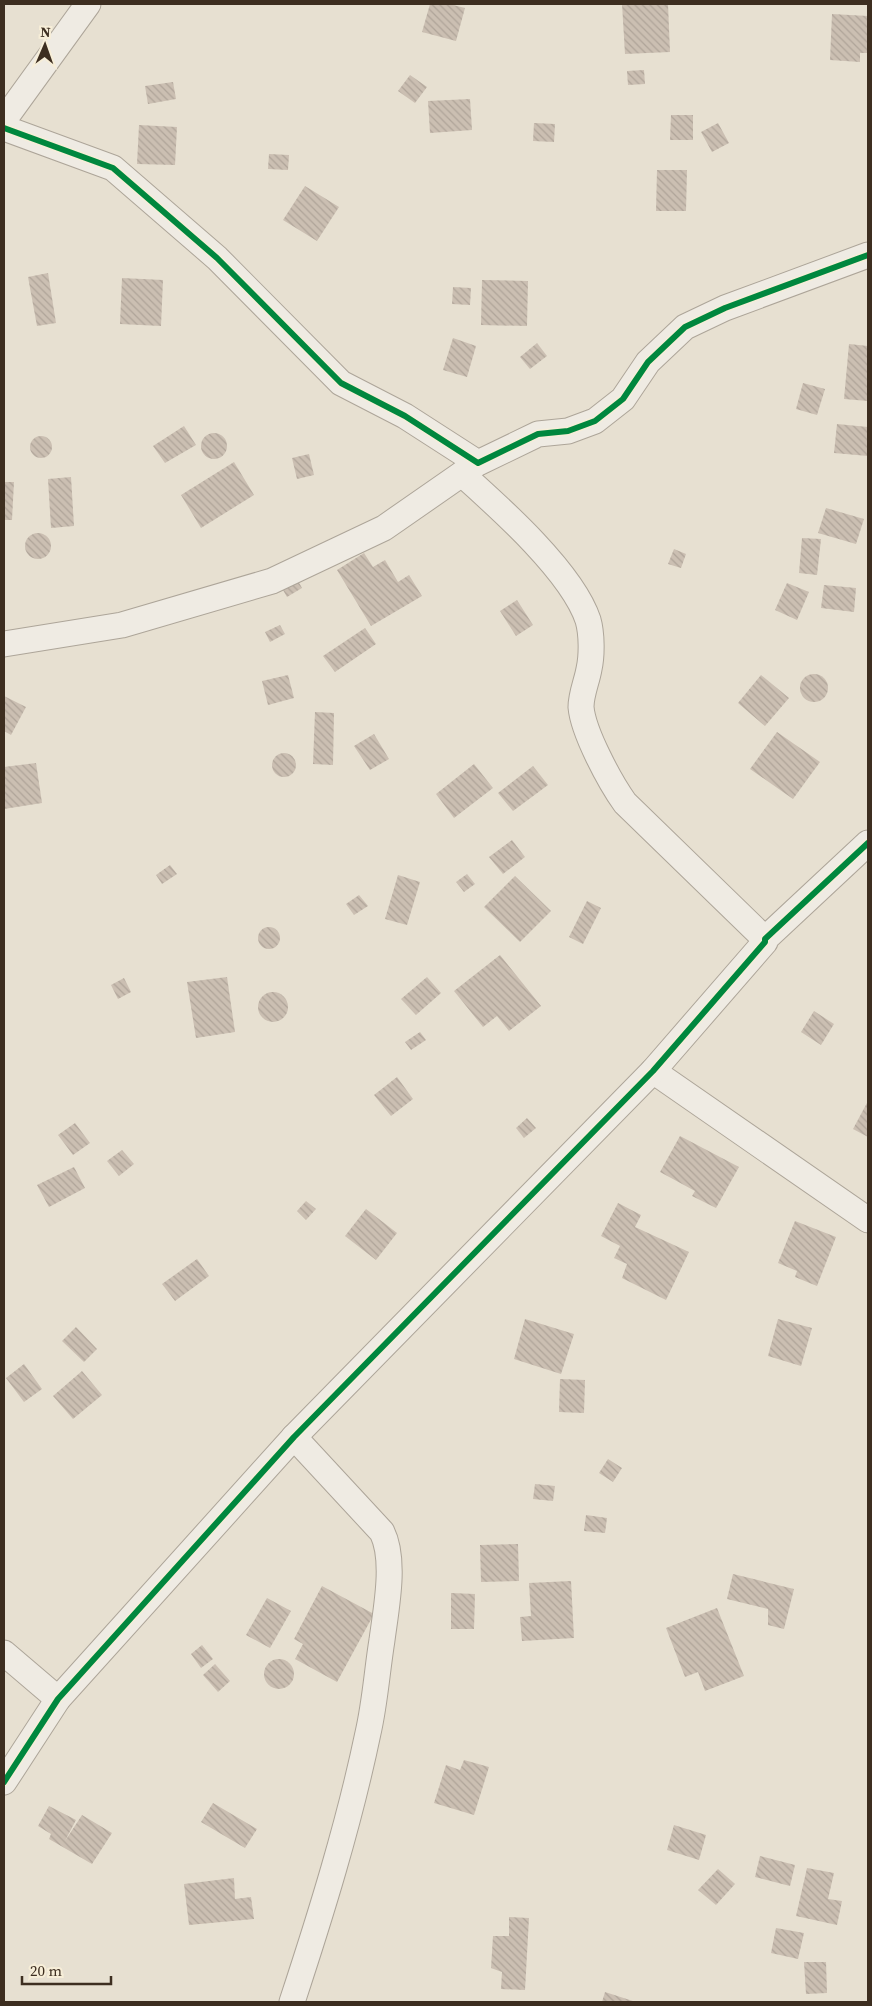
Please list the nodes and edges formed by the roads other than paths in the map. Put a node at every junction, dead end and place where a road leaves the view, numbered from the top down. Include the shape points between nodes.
1 (88, 4) edge
2 (4, 120) edge
3 (4, 128) edge
4 (868, 256) edge
5 (470, 468) junction
6 (4, 644) edge
7 (868, 843) edge
8 (765, 939) junction
9 (653, 1071) junction
10 (868, 1220) edge
11 (294, 1437) junction
12 (4, 1653) edge
13 (58, 1699) junction
14 (4, 1782) edge
15 (292, 2002) edge

1 - 2 street
3 - 5 street via 113,168 217,258 340,383 405,416
4 - 5 street via 725,308 686,327 648,362 623,399 595,421 568,431 538,434
5 - 6 street via 384,528 272,581 122,625
5 - 8 street via 579,600 588,622 590,643 590,668 581,706 584,722 616,790 625,803
7 - 8 street
8 - 9 street
9 - 10 street
9 - 11 street
11 - 13 street
11 - 15 street via 382,1532 388,1544 389,1557 385,1616 369,1732 322,1911
12 - 13 street
13 - 14 street

